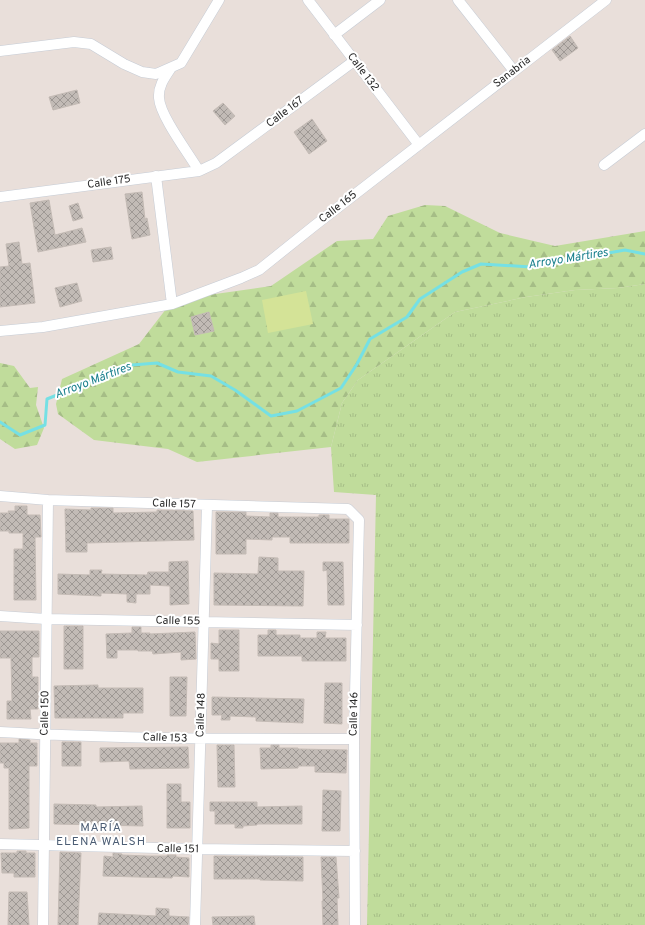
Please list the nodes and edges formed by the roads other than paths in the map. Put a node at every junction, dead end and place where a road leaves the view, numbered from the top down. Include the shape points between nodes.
1 (219, 0) edge
2 (308, 0) edge
3 (380, 0) edge
4 (458, 0) edge
5 (606, 0) edge
6 (334, 35) junction
7 (0, 51) edge
8 (354, 61) junction
9 (171, 68) junction
10 (514, 71) junction
11 (645, 134) edge
12 (419, 145) junction
13 (216, 163) joint
14 (604, 165) dead end
15 (199, 171) junction
16 (156, 176) junction
17 (0, 197) edge
18 (172, 304) junction
19 (0, 331) edge
20 (0, 496) edge
21 (48, 500) junction
22 (207, 506) junction
23 (348, 509) joint
24 (0, 616) edge
25 (46, 619) junction
26 (204, 621) junction
27 (357, 625) junction
28 (0, 732) edge
29 (45, 734) junction
30 (200, 739) junction
31 (354, 739) junction
32 (0, 844) edge
33 (44, 846) junction
34 (197, 849) junction
35 (355, 851) junction
36 (43, 925) edge
37 (194, 925) edge
38 (355, 925) edge

1 - 9 street via 181,63
2 - 6 street, Calle 132
3 - 6 street
4 - 10 street
5 - 10 street, Sanabria
6 - 8 street, Calle 132
7 - 9 street via 74,42 91,44 142,72 156,74
8 - 12 street, Calle 132
8 - 13 street, Calle 167
9 - 15 street via 161,84 159,98 163,114
10 - 12 street, Sanabria
11 - 14 street
12 - 18 street, Calle 165 via 259,270
13 - 15 street, Calle 175
15 - 16 street, Calle 175
16 - 17 street, Calle 175
16 - 18 street
18 - 19 street, Calle 165 via 43,327
20 - 21 street, Calle 157
21 - 22 street, Calle 157
21 - 25 street, Calle 150
22 - 23 street, Calle 157
22 - 26 street, Calle 148
23 - 27 street, Calle 146 via 359,520
24 - 25 street, Calle 155
25 - 26 street, Calle 155
25 - 29 street, Calle 150
26 - 27 street, Calle 155
26 - 30 street, Calle 148
27 - 31 street, Calle 146
28 - 29 street, Calle 153
29 - 30 street, Calle 153
29 - 33 street, Calle 150
30 - 31 street, Calle 153
30 - 34 street, Calle 148
31 - 35 street, Calle 146
32 - 33 street, Calle 151
33 - 34 street, Calle 151
33 - 36 street, Calle 150
34 - 35 street, Calle 151
34 - 37 street, Calle 148
35 - 38 street, Calle 146

